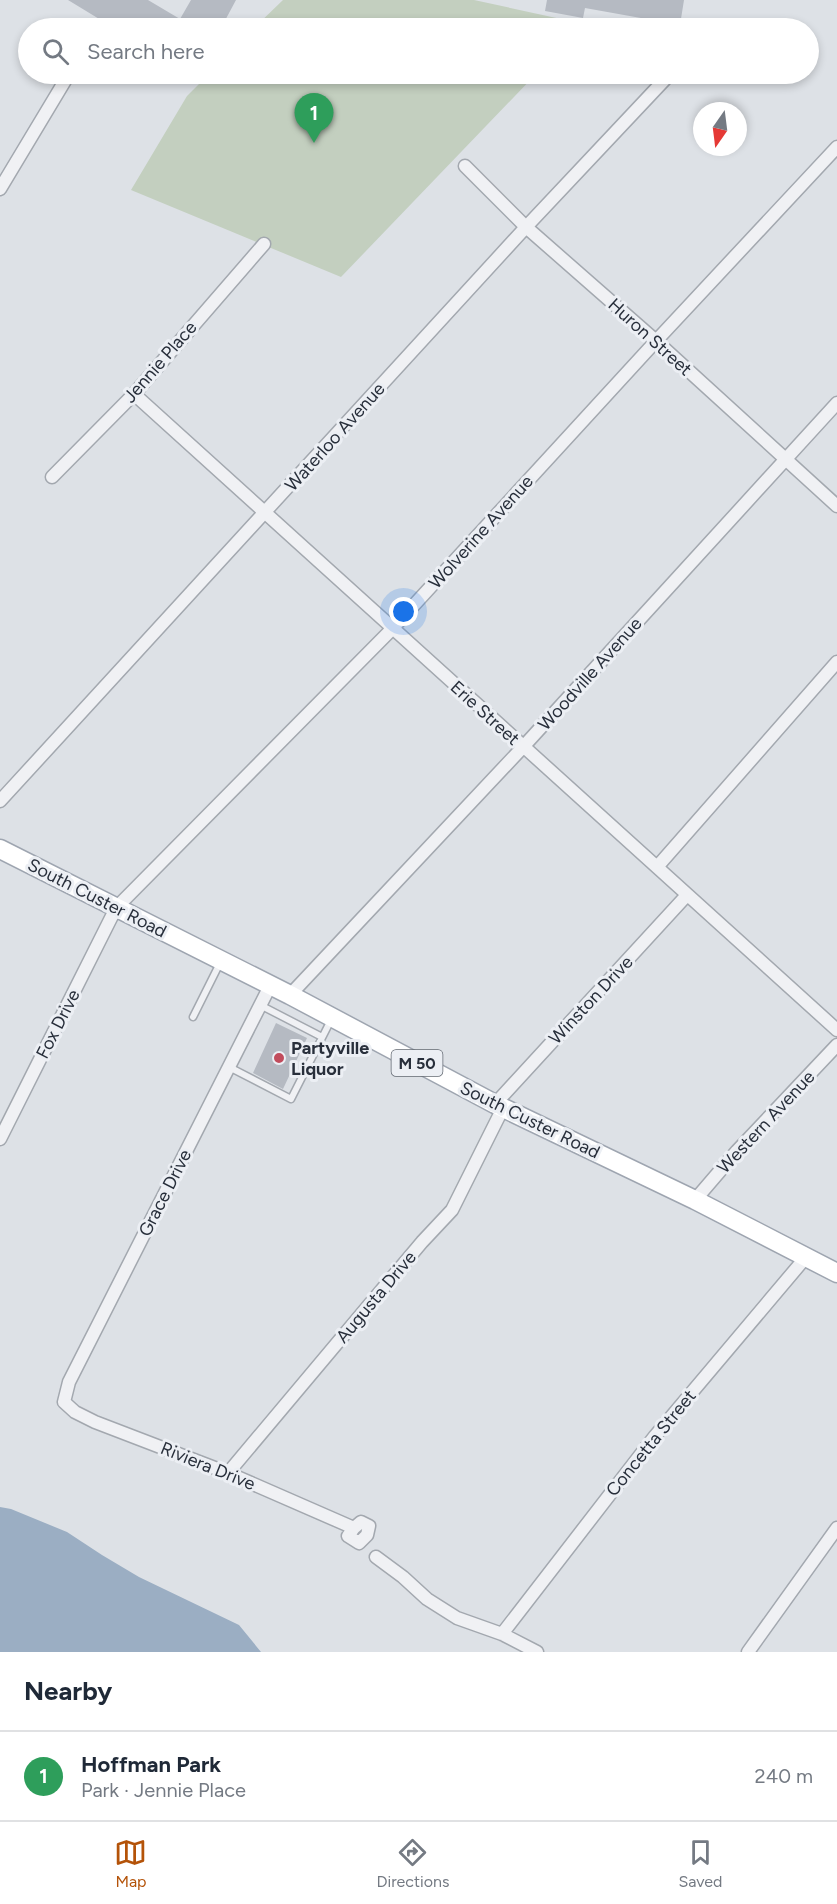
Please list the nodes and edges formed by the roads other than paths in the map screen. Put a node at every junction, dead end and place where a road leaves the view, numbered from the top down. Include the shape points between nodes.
1 (63, 84) edge
2 (661, 84) edge
3 (837, 147) edge
4 (465, 166) dead end
5 (0, 189) edge
6 (526, 227) junction
7 (264, 244) dead end
8 (656, 341) junction
9 (134, 394) junction
10 (837, 403) edge
11 (785, 461) junction
12 (52, 477) dead end
13 (837, 506) edge
14 (266, 512) junction
15 (392, 629) junction
16 (837, 662) edge
17 (523, 747) junction
18 (0, 801) edge
19 (0, 849) edge
20 (657, 867) junction
21 (687, 895) junction
22 (116, 908) junction
23 (221, 961) junction
24 (270, 986) junction
25 (290, 995) junction
26 (260, 1005) junction
27 (193, 1017) dead end
28 (332, 1018) junction
29 (837, 1030) edge
30 (322, 1037) junction
31 (837, 1045) edge
32 (229, 1067) junction
33 (499, 1106) junction
34 (0, 1139) edge
35 (695, 1200) junction
36 (807, 1257) junction
37 (837, 1273) edge
38 (64, 1402) joint
39 (228, 1473) junction
40 (354, 1528) dead end
41 (837, 1528) edge
42 (376, 1557) dead end
43 (502, 1634) junction
44 (537, 1652) edge
45 (748, 1652) edge

1 - 5 street
2 - 6 street, Waterloo Avenue
3 - 8 street, Wolverine Avenue
4 - 6 street, Huron Street
6 - 8 street, Huron Street
6 - 14 street, Waterloo Avenue
7 - 9 street, Jennie Place
8 - 11 street, Huron Street
8 - 15 street, Wolverine Avenue
9 - 12 street, Jennie Place
9 - 14 street, Erie Street
10 - 11 street, Woodville Avenue
11 - 13 street, Huron Street
11 - 17 street, Woodville Avenue
14 - 15 street, Erie Street
14 - 18 street, Waterloo Avenue
15 - 17 street, Erie Street
15 - 22 street, Wolverine Avenue
16 - 20 street
17 - 20 street, Erie Street
17 - 25 street, Woodville Avenue
19 - 22 main road, South Custer Road / M 50
20 - 21 street, Erie Street
21 - 29 street, Erie Street
21 - 33 street, Winston Drive
22 - 23 main road, South Custer Road / M 50
22 - 34 street, Fox Drive
23 - 24 main road, South Custer Road / M 50
23 - 27 lane
24 - 25 main road, South Custer Road / M 50
24 - 26 street, Grace Drive
25 - 28 main road, South Custer Road / M 50
26 - 30 lane
26 - 32 street, Grace Drive
28 - 30 lane
28 - 33 main road, South Custer Road / M 50
30 - 32 lane via 291,1099
31 - 35 street, Western Avenue
32 - 38 street, Grace Drive via 69,1382
33 - 35 main road, South Custer Road / M 50
33 - 39 street, Augusta Drive via 452,1210
35 - 36 main road, South Custer Road / M 50
36 - 37 main road, South Custer Road / M 50
36 - 43 street, Concetta Street via 655,1436
38 - 39 street, Riviera Drive via 95,1422
39 - 40 street, Riviera Drive
41 - 45 street
42 - 43 street via 457,1618
43 - 44 street

